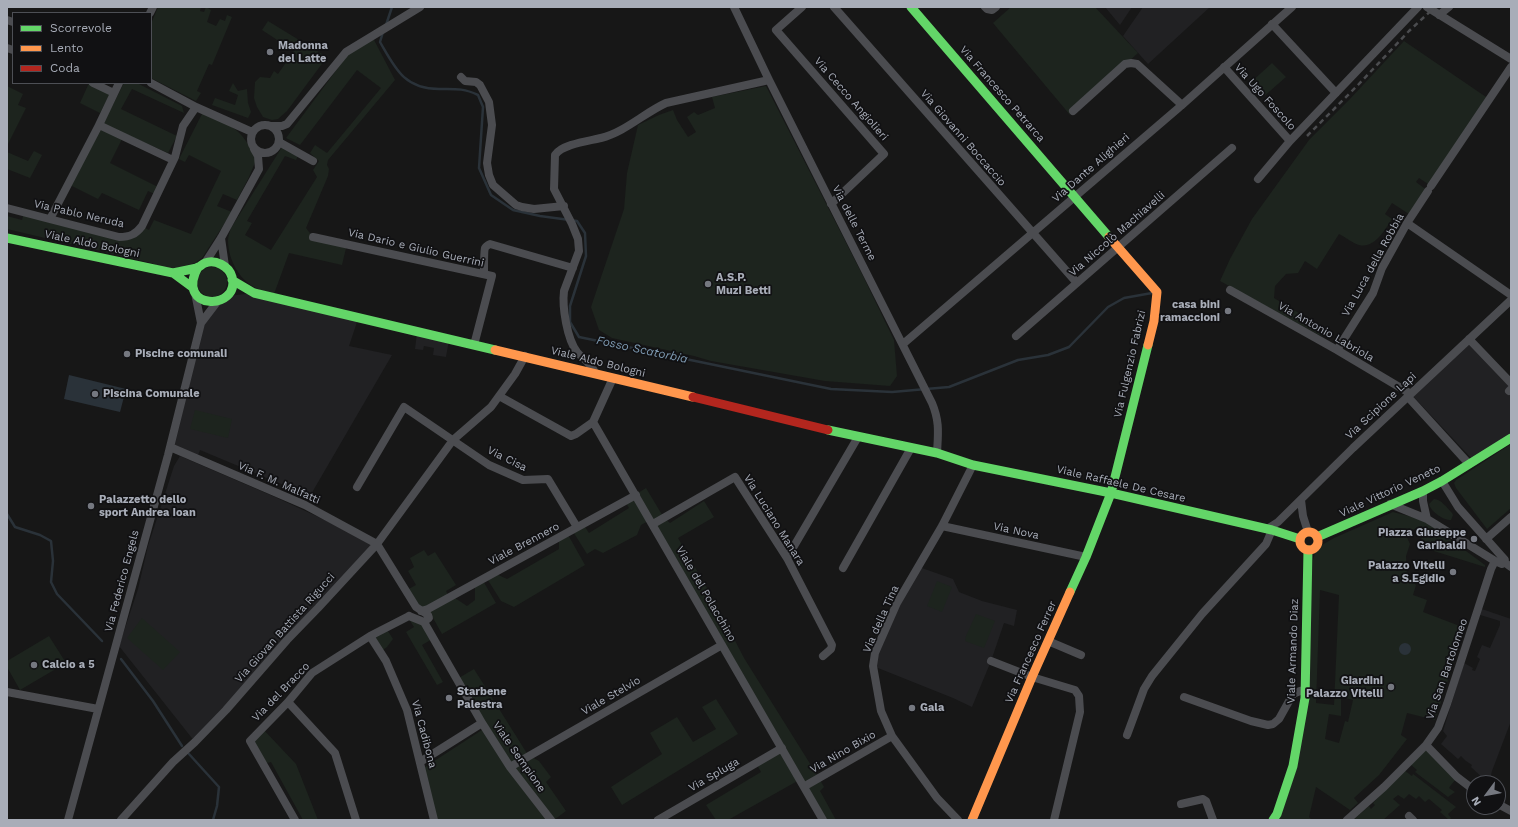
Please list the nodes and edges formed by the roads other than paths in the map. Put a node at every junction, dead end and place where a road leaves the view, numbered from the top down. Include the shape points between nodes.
1 (420, 7) edge
2 (734, 7) edge
3 (802, 7) edge
4 (834, 7) edge
5 (911, 7) edge
6 (985, 7) edge
7 (996, 7) edge
8 (1292, 7) edge
9 (1418, 7) edge
10 (1427, 7) edge
11 (1449, 7) edge
12 (1439, 15) junction
13 (1272, 24) junction
14 (1511, 59) edge
15 (1224, 67) junction
16 (1511, 67) edge
17 (461, 77) dead end
18 (769, 80) junction
19 (95, 84) edge
20 (118, 84) edge
21 (152, 84) edge
22 (114, 93) junction
23 (1336, 93) junction
24 (1182, 105) junction
25 (196, 107) junction
26 (1073, 111) dead end
27 (99, 124) junction
28 (287, 124) junction
29 (271, 126) junction
30 (252, 132) junction
31 (279, 140) junction
32 (1290, 141) junction
33 (1232, 148) dead end
34 (254, 149) junction
35 (268, 153) junction
36 (173, 160) junction
37 (313, 161) dead end
38 (260, 169) junction
39 (1258, 179) dead end
40 (1074, 197) junction
41 (831, 204) junction
42 (7, 208) edge
43 (566, 210) junction
44 (50, 219) junction
45 (1407, 223) junction
46 (1032, 232) junction
47 (313, 236) dead end
48 (7, 238) edge
49 (221, 238) junction
50 (1118, 247) junction
51 (202, 265) junction
52 (225, 266) junction
53 (573, 268) junction
54 (173, 273) junction
55 (484, 274) junction
56 (232, 280) junction
57 (1077, 283) junction
58 (194, 290) junction
59 (1230, 290) dead end
60 (254, 292) junction
61 (1511, 295) edge
62 (228, 296) junction
63 (1511, 300) edge
64 (217, 302) junction
65 (201, 323) junction
66 (1016, 336) dead end
67 (1469, 340) junction
68 (903, 344) junction
69 (474, 345) junction
70 (1337, 350) junction
71 (525, 356) junction
72 (595, 373) junction
73 (613, 378) junction
74 (1510, 388) edge
75 (1409, 395) junction
76 (499, 396) junction
77 (593, 422) junction
78 (858, 437) junction
79 (1511, 438) edge
80 (453, 440) junction
81 (170, 447) junction
82 (911, 448) junction
83 (937, 453) junction
84 (1469, 464) junction
85 (973, 465) junction
86 (1442, 481) junction
87 (357, 487) dead end
88 (1423, 491) junction
89 (1111, 493) junction
90 (636, 495) junction
91 (1301, 500) junction
92 (1390, 504) junction
93 (1511, 517) edge
94 (1427, 519) junction
95 (653, 524) junction
96 (942, 526) junction
97 (577, 527) junction
98 (1270, 530) junction
99 (1308, 532) junction
100 (1317, 537) junction
101 (1300, 539) junction
102 (1486, 539) junction
103 (377, 544) junction
104 (1308, 550) junction
105 (1086, 557) junction
106 (787, 558) junction
107 (1495, 561) junction
108 (1509, 566) edge
109 (843, 568) dead end
110 (418, 609) junction
111 (409, 616) junction
112 (424, 622) junction
113 (370, 636) junction
114 (1048, 641) junction
115 (722, 645) junction
116 (1081, 655) dead end
117 (823, 656) dead end
118 (991, 661) dead end
119 (1032, 677) junction
120 (1305, 690) junction
121 (7, 692) edge
122 (1184, 696) dead end
123 (288, 702) junction
124 (1287, 704) junction
125 (1304, 705) junction
126 (98, 709) junction
127 (482, 723) junction
128 (1127, 735) dead end
129 (892, 736) junction
130 (1426, 745) junction
131 (782, 748) junction
132 (420, 762) junction
133 (510, 767) junction
134 (1466, 784) edge
135 (805, 786) junction
136 (1181, 804) dead end
137 (68, 820) edge
138 (121, 820) edge
139 (295, 820) edge
140 (356, 820) edge
141 (434, 820) edge
142 (551, 820) edge
143 (658, 820) edge
144 (823, 820) edge
145 (958, 820) edge
146 (972, 820) edge
147 (1054, 820) edge
148 (1213, 820) edge
149 (1273, 820) edge
150 (1347, 820) edge

1 - 28 street via 346,52
2 - 18 street, Via delle Terme
3 - 41 street, Via Cecco Angiolieri via 776,30 884,154
4 - 46 street, Via Giovanni Boccaccio
5 - 40 main road, Via Francesco Petrarca
6 - 7 street via 992,10
8 - 13 street, Via Dante Alighieri
9 - 23 street, Via Ugo Foscolo
10 - 12 street
11 - 12 street
12 - 14 street
13 - 15 street, Via Dante Alighieri
13 - 23 street
15 - 24 street, Via Dante Alighieri
15 - 32 street, Via Ugo Foscolo
16 - 45 street, Via Luca della Robbia
17 - 43 street via 465,81 480,85 489,102 492,125 487,162 493,185 516,205 534,209
18 - 41 street, Via delle Terme
18 - 43 street via 666,103 620,130 561,149 555,155 553,184
19 - 22 street
20 - 22 street
21 - 25 street
22 - 27 street
23 - 32 street, Via Ugo Foscolo
24 - 26 street via 1137,64 1131,63 1125,64
24 - 40 street, Via Dante Alighieri
25 - 30 street
25 - 36 street via 183,126
27 - 36 street
27 - 44 street
28 - 29 street
28 - 31 street
29 - 30 street via 261,125
29 - 31 street via 277,131
30 - 34 street via 250,141
31 - 35 street via 275,149
31 - 37 street
32 - 39 street, Via Ugo Foscolo
33 - 50 street, Via Niccolò Machiavelli
34 - 35 street
34 - 38 street
35 - 38 street via 262,159
36 - 44 street, Via Pablo Neruda via 142,226 131,236 120,237
38 - 49 street
40 - 46 street, Via Dante Alighieri
40 - 50 main road, Via Fulgenzio Fabrizi
41 - 68 street, Via delle Terme
42 - 44 street, Via Pablo Neruda
43 - 53 street via 578,239 579,251
45 - 61 street
45 - 70 street, Via Luca della Robbia via 1382,268 1372,293
46 - 57 street, Via Giovanni Boccaccio
46 - 68 street, Via Dante Alighieri
47 - 55 street, Via Dario e Giulio Guerrini
48 - 54 main road, Viale Aldo Bologni
49 - 51 street
49 - 52 street
50 - 57 street, Via Niccolò Machiavelli
50 - 89 main road, Via Fulgenzio Fabrizi via 1157,292 1154,320
51 - 52 main road via 215,262
51 - 54 main road, Viale Aldo Bologni
51 - 58 main road via 193,276
52 - 56 main road
53 - 55 street via 490,244 484,251
53 - 72 street via 564,291 564,311 576,351 592,366
54 - 58 main road, Viale Aldo Bologni
55 - 69 street, Via Dario e Giulio Guerrini via 492,276
56 - 60 main road, Viale Aldo Bologni
56 - 62 main road
57 - 66 street, Via Niccolò Machiavelli
58 - 64 main road via 205,301
58 - 65 street, Via Federico Engels
59 - 70 street, Via Antonio Labriola
60 - 62 main road, Viale Aldo Bologni
60 - 69 main road, Viale Aldo Bologni
62 - 64 main road
63 - 67 street, Via Scipione Lapi
64 - 65 street, Via Federico Engels
65 - 81 street, Via Federico Engels
67 - 74 street
67 - 75 street, Via Scipione Lapi
68 - 83 street, Via delle Terme via 937,415
69 - 71 main road, Viale Aldo Bologni
70 - 75 street, Via Antonio Labriola
71 - 72 main road, Viale Aldo Bologni
71 - 76 street, Via Giovan Battista Rigucci
72 - 73 main road, Viale Aldo Bologni
73 - 77 street
73 - 78 main road, Viale Aldo Bologni
75 - 84 street, Via Antonio Labriola
75 - 91 street, Via Scipione Lapi
76 - 77 street via 571,436
76 - 80 street, Via Giovan Battista Rigucci
77 - 90 street, Viale del Polacchino
78 - 82 main road, Viale Aldo Bologni
78 - 106 street
79 - 84 main road, Viale Vittorio Veneto
80 - 87 street via 404,407
80 - 97 street, Via Cisa via 490,465 523,480 548,479
80 - 103 street, Via Giovan Battista Rigucci
81 - 103 street, Via F. M. Malfatti via 305,505
81 - 126 street, Via Federico Engels
82 - 83 main road, Viale Aldo Bologni
82 - 109 street
83 - 85 main road, Viale Raffaele De Cesare
84 - 86 main road, Viale Vittorio Veneto
85 - 89 main road, Viale Raffaele De Cesare
85 - 96 street, Via della Tina
86 - 88 main road, Viale Vittorio Veneto
86 - 102 street via 1458,508
88 - 92 main road, Viale Vittorio Veneto
88 - 94 street
89 - 98 main road, Viale Raffaele De Cesare
89 - 105 main road, Via Francesco Ferrer
90 - 95 street, Viale del Polacchino
90 - 97 street, Viale Brennero
91 - 98 street, Via Scipione Lapi
91 - 99 street
92 - 94 street
92 - 100 main road, Viale Vittorio Veneto
93 - 102 street
94 - 107 street
95 - 106 street, Via Luciano Manara via 735,477
95 - 115 street, Viale del Polacchino
96 - 105 street, Via Nova
96 - 129 street, Via della Tina via 897,603 875,653 873,666 881,711
97 - 110 street, Viale Brennero via 428,609
98 - 101 main road, Viale Raffaele De Cesare
98 - 128 street via 1266,544 1202,614 1152,676 1142,694
99 - 100 main road
99 - 101 main road
100 - 104 main road via 1316,546
101 - 104 main road via 1300,544
102 - 108 street
103 - 110 street
103 - 138 street, Via Giovan Battista Rigucci via 226,710 173,762
104 - 120 main road, Viale Armando Diaz
105 - 114 main road, Via Francesco Ferrer
106 - 117 street, Via Luciano Manara via 832,645
107 - 108 street
107 - 130 street, Via San Bartolomeo via 1441,722
110 - 111 street via 411,609
110 - 112 street, Viale Sempione via 427,613 429,617
111 - 112 street
111 - 113 street, Via del Bracco
112 - 127 street, Viale Sempione
113 - 123 street, Via del Bracco via 312,673
113 - 132 street, Via Cadibona via 386,660 403,697
114 - 116 street
114 - 119 main road, Via Francesco Ferrer
115 - 131 street, Viale del Polacchino
115 - 133 street, Viale Stelvio
118 - 119 street
119 - 146 main road, Via Francesco Ferrer
119 - 147 street via 1075,690 1079,696 1080,712
120 - 124 street via 1293,694
120 - 125 main road, Viale Armando Diaz
121 - 126 street
122 - 124 street via 1268,725 1277,722
123 - 139 street, Via del Bracco via 250,741
123 - 140 street via 335,753
124 - 125 street
125 - 149 main road, Viale Armando Diaz via 1293,766
126 - 137 street, Via Federico Engels
127 - 132 street
127 - 133 street, Viale Sempione
129 - 135 street, Via Nino Bixio
129 - 145 street, Via della Tina via 937,798
130 - 134 street
130 - 150 street, Via San Bartolomeo
131 - 135 street, Viale del Polacchino
131 - 143 street, Via Spluga
132 - 141 street, Via Cadibona
133 - 142 street, Viale Sempione
135 - 144 street, Viale del Polacchino
136 - 148 street via 1203,799

